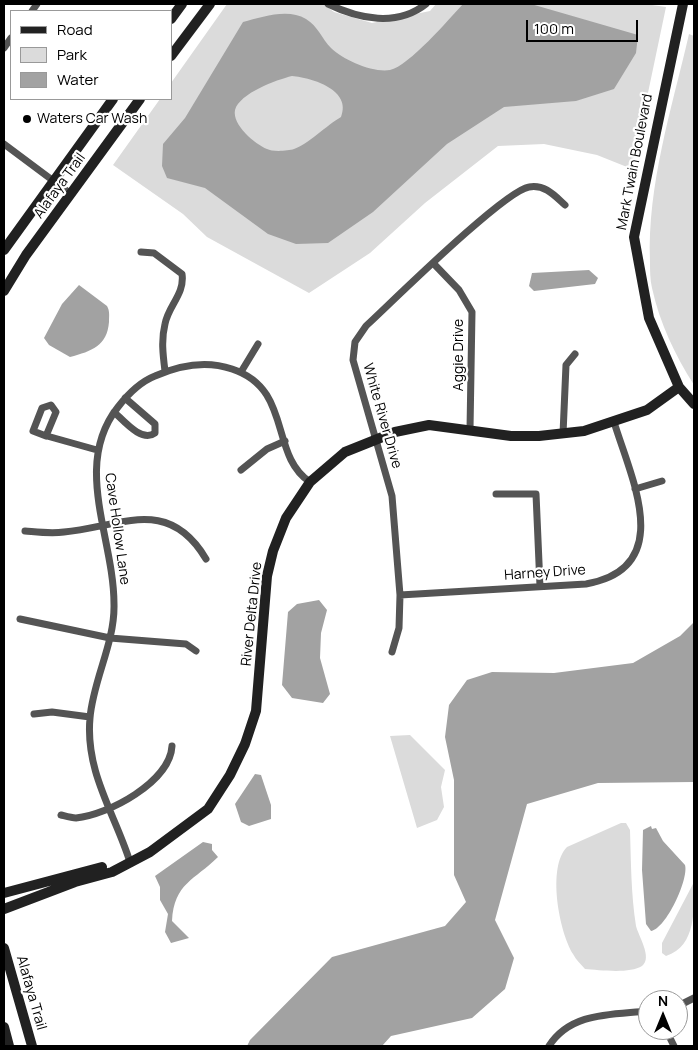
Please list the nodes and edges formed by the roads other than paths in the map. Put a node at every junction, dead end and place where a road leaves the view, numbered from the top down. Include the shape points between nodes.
1 (182, 4) edge
2 (210, 4) edge
3 (328, 4) edge
4 (426, 4) edge
5 (683, 4) edge
6 (172, 18) edge
7 (172, 55) edge
8 (112, 100) edge
9 (139, 100) edge
10 (4, 144) edge
11 (53, 180) junction
12 (70, 194) junction
13 (565, 205) dead end
14 (4, 250) edge
15 (141, 252) dead end
16 (434, 264) junction
17 (4, 291) edge
18 (258, 344) dead end
19 (576, 354) dead end
20 (165, 371) junction
21 (241, 372) junction
22 (679, 386) junction
23 (125, 398) junction
24 (694, 404) edge
25 (114, 412) junction
26 (614, 422) junction
27 (470, 429) junction
28 (563, 434) junction
29 (46, 436) junction
30 (375, 439) junction
31 (285, 441) junction
32 (97, 450) junction
33 (241, 470) dead end
34 (662, 481) dead end
35 (310, 482) junction
36 (635, 489) junction
37 (496, 494) dead end
38 (104, 525) junction
39 (25, 531) dead end
40 (206, 559) dead end
41 (540, 586) junction
42 (400, 595) junction
43 (20, 619) dead end
44 (110, 638) junction
45 (196, 651) dead end
46 (392, 652) dead end
47 (34, 714) dead end
48 (90, 717) junction
49 (172, 746) dead end
50 (107, 810) junction
51 (61, 815) dead end
52 (130, 862) junction
53 (4, 893) edge
54 (4, 909) edge
55 (4, 948) edge
56 (638, 1012) edge
57 (4, 1027) edge
58 (9, 1046) edge
59 (32, 1046) edge
60 (548, 1046) edge

1 - 6 street
2 - 7 street
3 - 4 street via 370,19 396,17
5 - 22 street, Mark Twain Boulevard via 634,237 649,318
8 - 11 street, Alafaya Trail
9 - 12 street, Alafaya Trail
10 - 11 street
11 - 12 street
11 - 14 street, Alafaya Trail
12 - 17 street, Alafaya Trail
13 - 16 street, White River Drive via 548,189 531,186 519,190
15 - 20 street via 154,253 182,274 184,284 165,323 162,345
16 - 27 street, Aggie Drive via 459,290 472,312
16 - 30 street, White River Drive via 366,326 355,342 353,360
18 - 21 street
19 - 28 street via 566,365
20 - 21 street, Cave Hollow Lane via 206,364
20 - 23 street, Cave Hollow Lane
21 - 31 street, Cave Hollow Lane via 268,398 279,418
22 - 24 street, Mark Twain Boulevard
22 - 26 street, River Delta Drive via 646,410
23 - 25 street, Cave Hollow Lane
23 - 25 street via 155,424 155,433 142,436
25 - 32 street, Cave Hollow Lane
26 - 28 street, River Delta Drive
26 - 36 street, Harney Drive
27 - 28 street, River Delta Drive via 511,436
27 - 30 street, River Delta Drive via 429,426
29 - 29 street via 33,431 42,408 51,405 56,412
29 - 32 street
30 - 35 street, River Delta Drive via 345,452
30 - 42 street, White River Drive via 392,496
31 - 33 street via 267,449
31 - 35 street, Cave Hollow Lane via 291,461
32 - 38 street, Cave Hollow Lane via 95,476
34 - 36 street
35 - 52 street, River Delta Drive via 286,518 273,551 256,711 234,767 208,809 170,839
36 - 41 street, Harney Drive via 642,530 629,562 597,582
37 - 41 street via 536,494
38 - 39 street via 63,533
38 - 40 street via 135,518 153,519 174,526 198,546
38 - 44 street, Cave Hollow Lane via 115,606
41 - 42 street, Harney Drive
42 - 46 street, White River Drive via 399,628
43 - 44 street
44 - 45 street via 186,644
44 - 48 street, Cave Hollow Lane
47 - 48 street via 52,712
48 - 50 street, Cave Hollow Lane via 93,766
49 - 50 street via 169,760 154,779 139,793
50 - 51 street via 75,818
50 - 52 street, Cave Hollow Lane
52 - 53 street, River Delta Drive
52 - 54 street, River Delta Drive via 112,872
55 - 59 street, Alafaya Trail
56 - 60 street via 583,1019 562,1030
57 - 58 street

